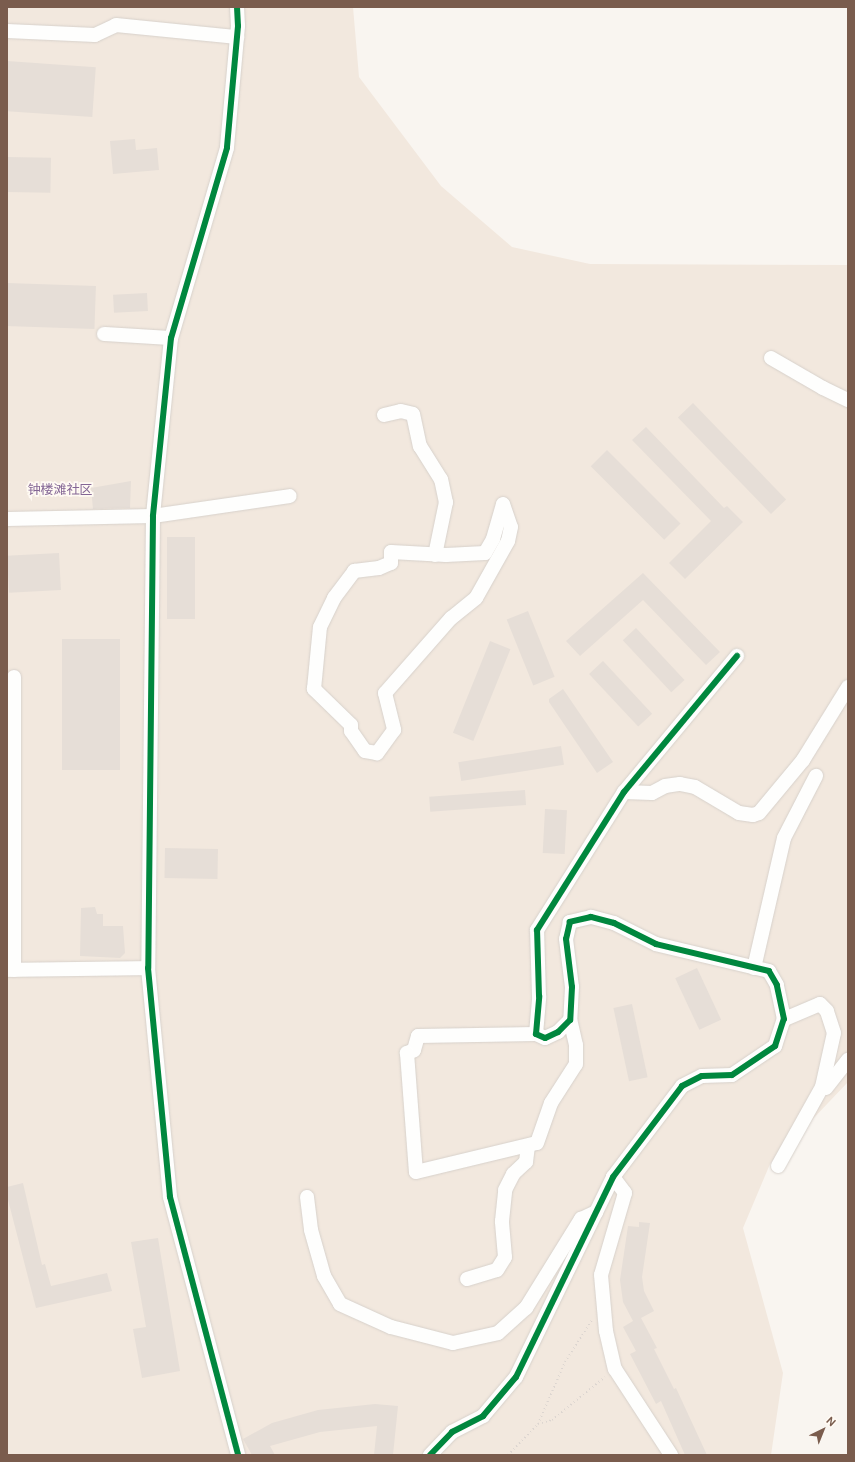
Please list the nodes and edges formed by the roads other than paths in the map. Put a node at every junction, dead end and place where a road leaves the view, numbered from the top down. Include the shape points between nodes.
1 (237, 7) edge
2 (7, 31) edge
3 (237, 37) junction
4 (104, 334) dead end
5 (171, 338) junction
6 (770, 358) dead end
7 (848, 400) edge
8 (384, 415) dead end
9 (290, 496) dead end
10 (153, 516) junction
11 (7, 519) edge
12 (435, 555) junction
13 (737, 656) dead end
14 (14, 677) dead end
15 (848, 687) edge
16 (816, 776) dead end
17 (624, 792) junction
18 (148, 968) junction
19 (754, 968) junction
20 (11, 970) edge
21 (784, 1019) junction
22 (570, 1020) junction
23 (536, 1034) junction
24 (848, 1060) edge
25 (811, 1108) junction
26 (528, 1146) junction
27 (778, 1166) dead end
28 (613, 1177) junction
29 (307, 1197) dead end
30 (596, 1212) junction
31 (467, 1279) dead end
32 (238, 1455) edge
33 (430, 1455) edge
34 (671, 1455) edge

1 - 3 street
2 - 3 street via 95,35 116,25
3 - 5 street via 227,148
4 - 5 street
5 - 10 street
6 - 7 street
8 - 12 street via 401,411 413,414 420,446 441,479 446,502
9 - 10 street
10 - 11 street
10 - 18 street
12 - 12 street via 485,552 494,539 503,504 511,527 508,541 476,598 451,618 385,694 394,730 377,753 365,751 351,731 351,725 314,689 320,627 334,598 354,571 379,568 390,563 391,552
13 - 17 street
14 - 20 street
15 - 17 street via 820,728 803,760 759,813 739,813 695,787 680,784 666,786 652,793
16 - 19 street via 784,838
17 - 23 street via 537,930 539,996
18 - 20 street
18 - 32 street via 170,1197
19 - 21 street via 769,971 772,976 777,985
19 - 22 street via 656,944 614,923 591,916 570,922 566,939 572,987
21 - 25 street via 820,1004 828,1011 834,1033 829,1062 822,1087
21 - 28 street via 775,1046 757,1058 732,1074 702,1076 682,1086
22 - 23 street via 558,1032 545,1038
22 - 26 street via 576,1045 576,1064 551,1103 537,1143
23 - 26 street via 418,1036 414,1050 407,1053 416,1172
24 - 25 street via 833,1077 819,1103
25 - 27 street
26 - 31 street via 526,1162 513,1174 505,1190 502,1222 505,1257 497,1270
28 - 30 street
28 - 34 street via 625,1193 601,1275 615,1369
29 - 30 street via 311,1230 324,1276 340,1304 391,1327 452,1343 476,1340 498,1333 526,1308 581,1219
30 - 33 street via 516,1377 483,1416 452,1432

